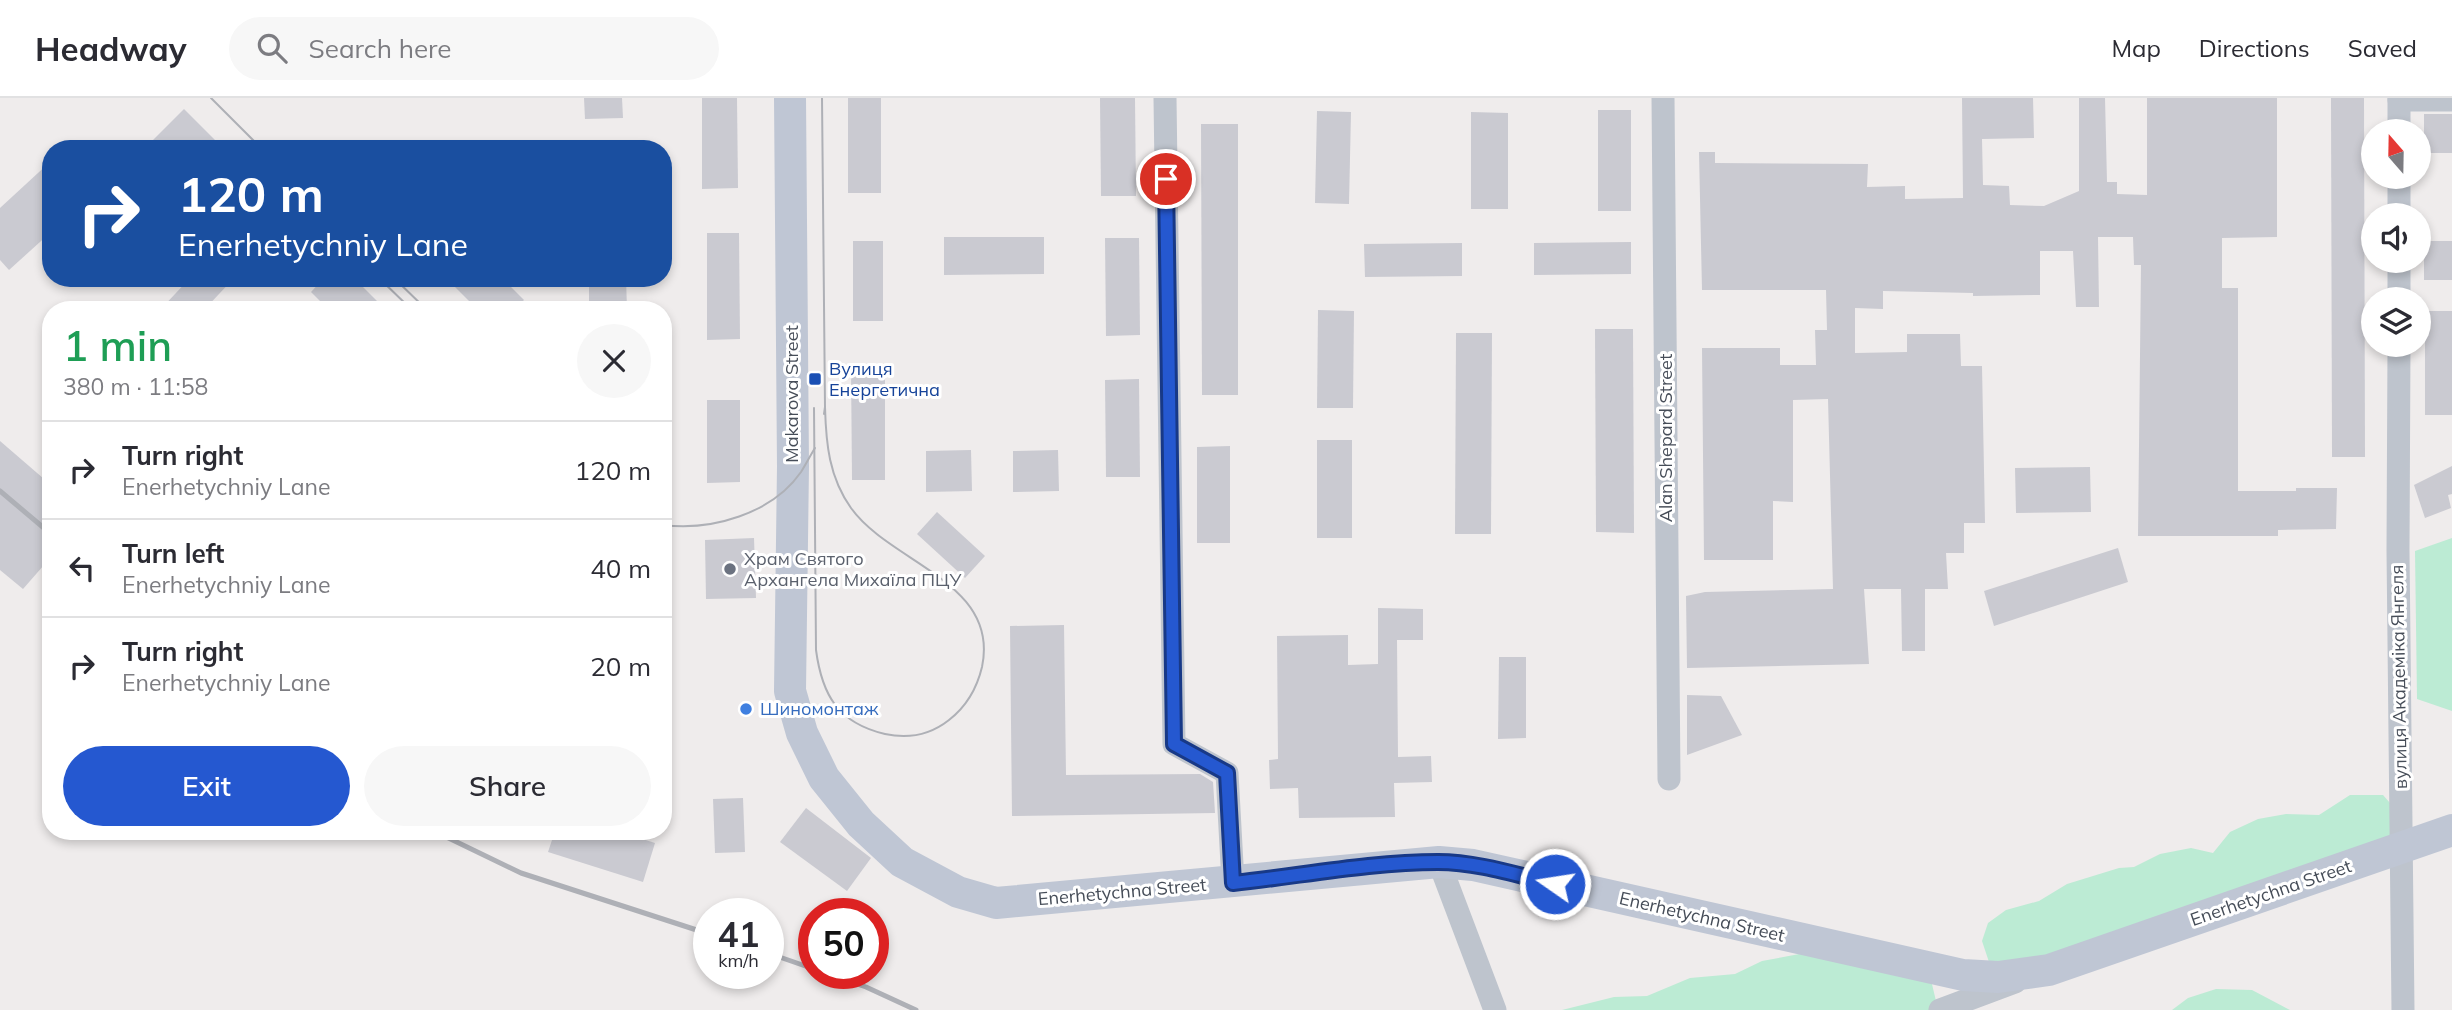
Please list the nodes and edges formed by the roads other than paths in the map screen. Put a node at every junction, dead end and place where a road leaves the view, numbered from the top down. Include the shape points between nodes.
1 (790, 98) edge
2 (1165, 98) edge
3 (1663, 98) edge
4 (2399, 99) edge
5 (2452, 100) edge
6 (2399, 119) edge
7 (2399, 357) edge
8 (790, 691) joint
9 (1669, 779) dead end
10 (2452, 830) edge
11 (2401, 848) junction
12 (1440, 862) junction
13 (1233, 883) junction
14 (2049, 970) junction
15 (1494, 1010) edge
16 (1940, 1010) edge
17 (2403, 1010) edge

1 - 8 main road, Makarova Street
2 - 13 street via 1174,744 1227,773
3 - 9 street, Alan Shepard Street
4 - 5 street
4 - 6 street
7 - 11 street, вулиця Академіка Янгеля
8 - 13 main road, Enerhetychna Street via 802,733 824,778 861,824 902,862 958,892 996,903
10 - 11 main road, Enerhetychna Street
11 - 14 main road, Enerhetychna Street
11 - 17 street, вулиця Академіка Янгеля
12 - 13 main road, Enerhetychna Street
12 - 14 main road, Enerhetychna Street via 1473,865 1963,975 1998,977
12 - 15 street
14 - 16 street, Enerhetychna Street

